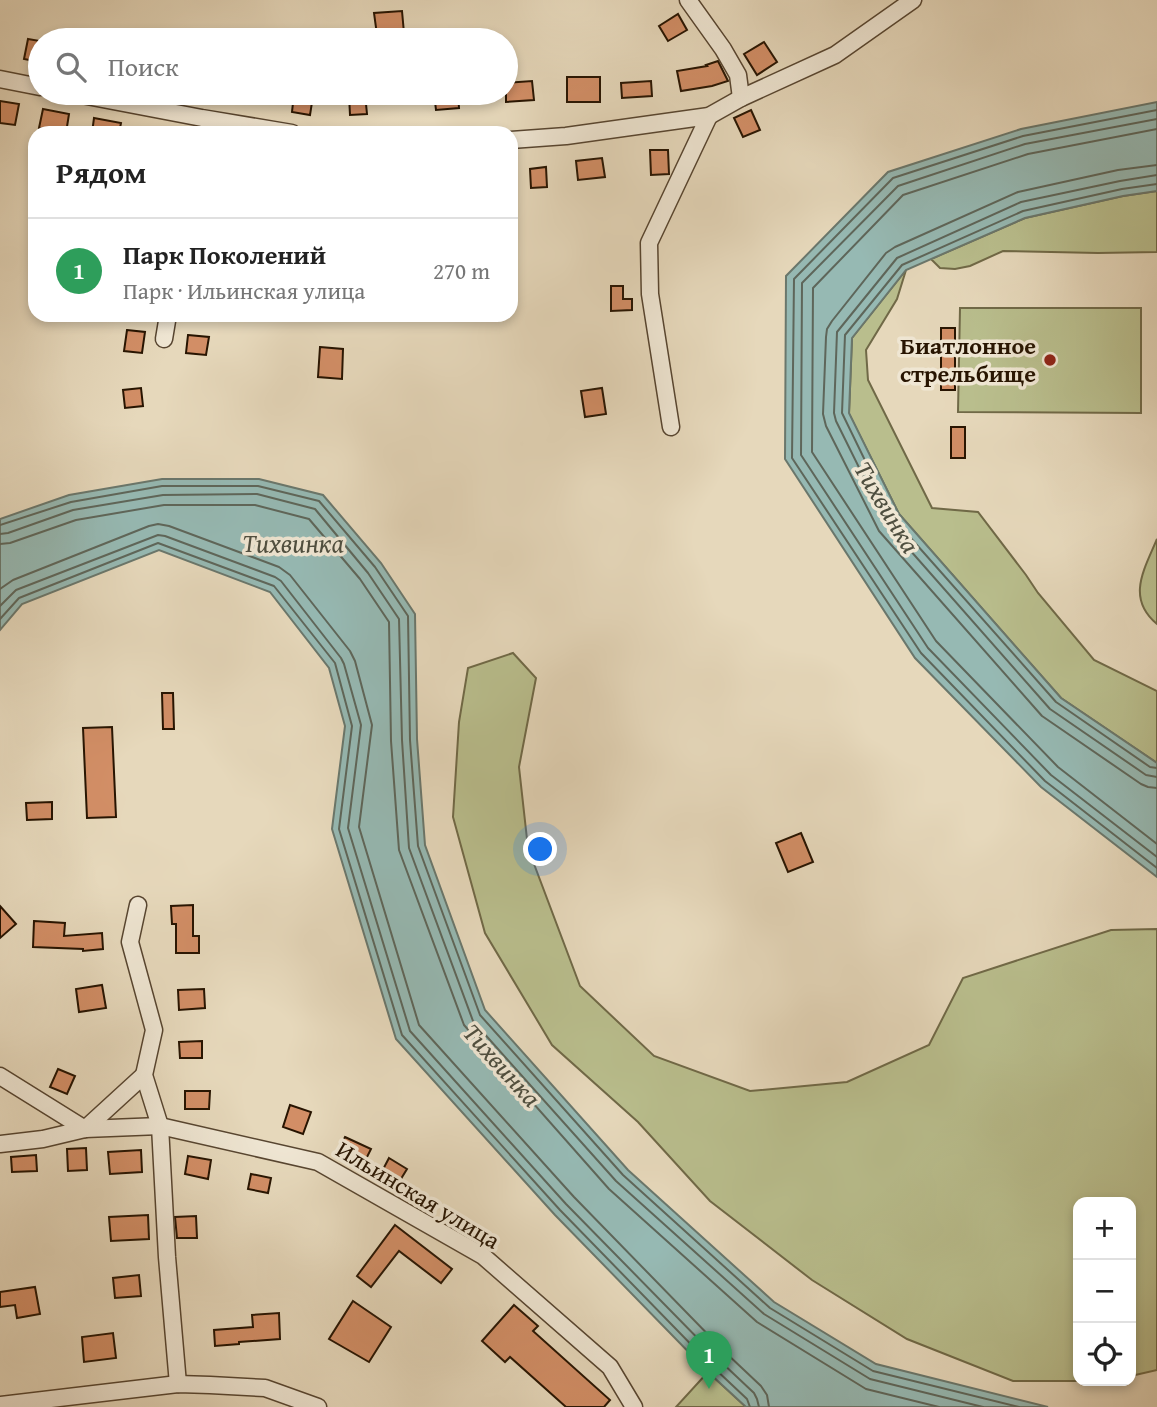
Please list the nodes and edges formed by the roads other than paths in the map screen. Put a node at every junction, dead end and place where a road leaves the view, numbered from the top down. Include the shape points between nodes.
1 (688, 0) edge
2 (913, 0) edge
3 (0, 79) edge
4 (28, 85) edge
5 (741, 98) junction
6 (118, 105) edge
7 (709, 116) junction
8 (201, 126) edge
9 (518, 139) edge
10 (167, 322) edge
11 (164, 339) dead end
12 (671, 426) dead end
13 (138, 905) dead end
14 (144, 1075) junction
15 (0, 1076) edge
16 (160, 1126) junction
17 (85, 1129) junction
18 (0, 1144) edge
19 (178, 1384) junction
20 (0, 1405) edge
21 (318, 1407) edge
22 (634, 1407) edge

1 - 5 street via 738,75
2 - 5 street via 835,55
3 - 4 street
5 - 7 street
6 - 8 street
7 - 9 street
7 - 12 street via 649,243 650,294
10 - 11 street
13 - 14 street via 130,942 154,1030
14 - 16 street
14 - 17 street
15 - 17 street
16 - 17 street, Ильинская улица
16 - 19 street
16 - 22 street, Ильинская улица via 318,1162 483,1256 610,1367
17 - 18 street, Ильинская улица
19 - 20 street
19 - 21 street via 265,1388

